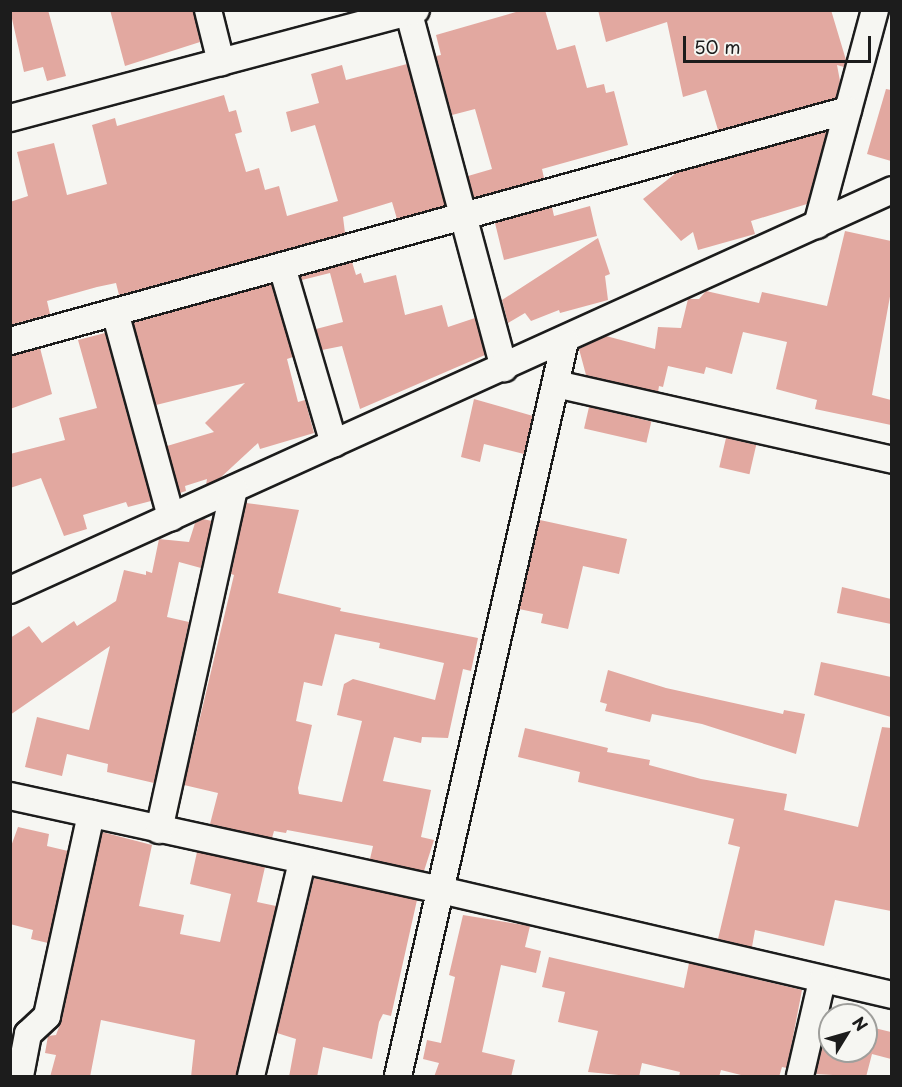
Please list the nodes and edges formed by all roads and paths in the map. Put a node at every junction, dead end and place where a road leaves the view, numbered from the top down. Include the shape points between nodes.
1 (208, 10) edge
2 (875, 10) edge
3 (411, 11) edge
4 (221, 62) junction
5 (848, 110) junction
6 (10, 118) edge
7 (891, 190) edge
8 (464, 217) junction
9 (817, 225) junction
10 (282, 267) junction
11 (115, 312) junction
12 (10, 340) edge
13 (565, 341) junction
14 (504, 368) junction
15 (556, 384) junction
16 (334, 444) junction
17 (891, 460) edge
18 (234, 489) junction
19 (171, 517) junction
20 (10, 590) edge
21 (10, 796) edge
22 (91, 814) junction
23 (159, 830) junction
24 (302, 862) junction
25 (441, 890) junction
26 (822, 981) junction
27 (891, 996) edge
28 (20, 1077) edge
29 (251, 1077) edge
30 (398, 1077) edge
31 (800, 1077) edge

1 - 4 street
2 - 5 street
3 - 4 street
3 - 8 street
4 - 6 street
5 - 8 street
5 - 9 street
7 - 9 street
8 - 10 street
8 - 14 street
9 - 13 street
10 - 11 street
10 - 16 street
11 - 12 street
11 - 19 street
13 - 14 street
13 - 15 street
14 - 16 street
15 - 17 street
15 - 25 street
16 - 18 street
18 - 19 street
18 - 23 street
19 - 20 street
21 - 22 street
22 - 23 street
22 - 28 street via 47,1016 28,1034
23 - 24 street
24 - 25 street
24 - 29 street
25 - 26 street
25 - 30 street
26 - 27 street
26 - 31 street

